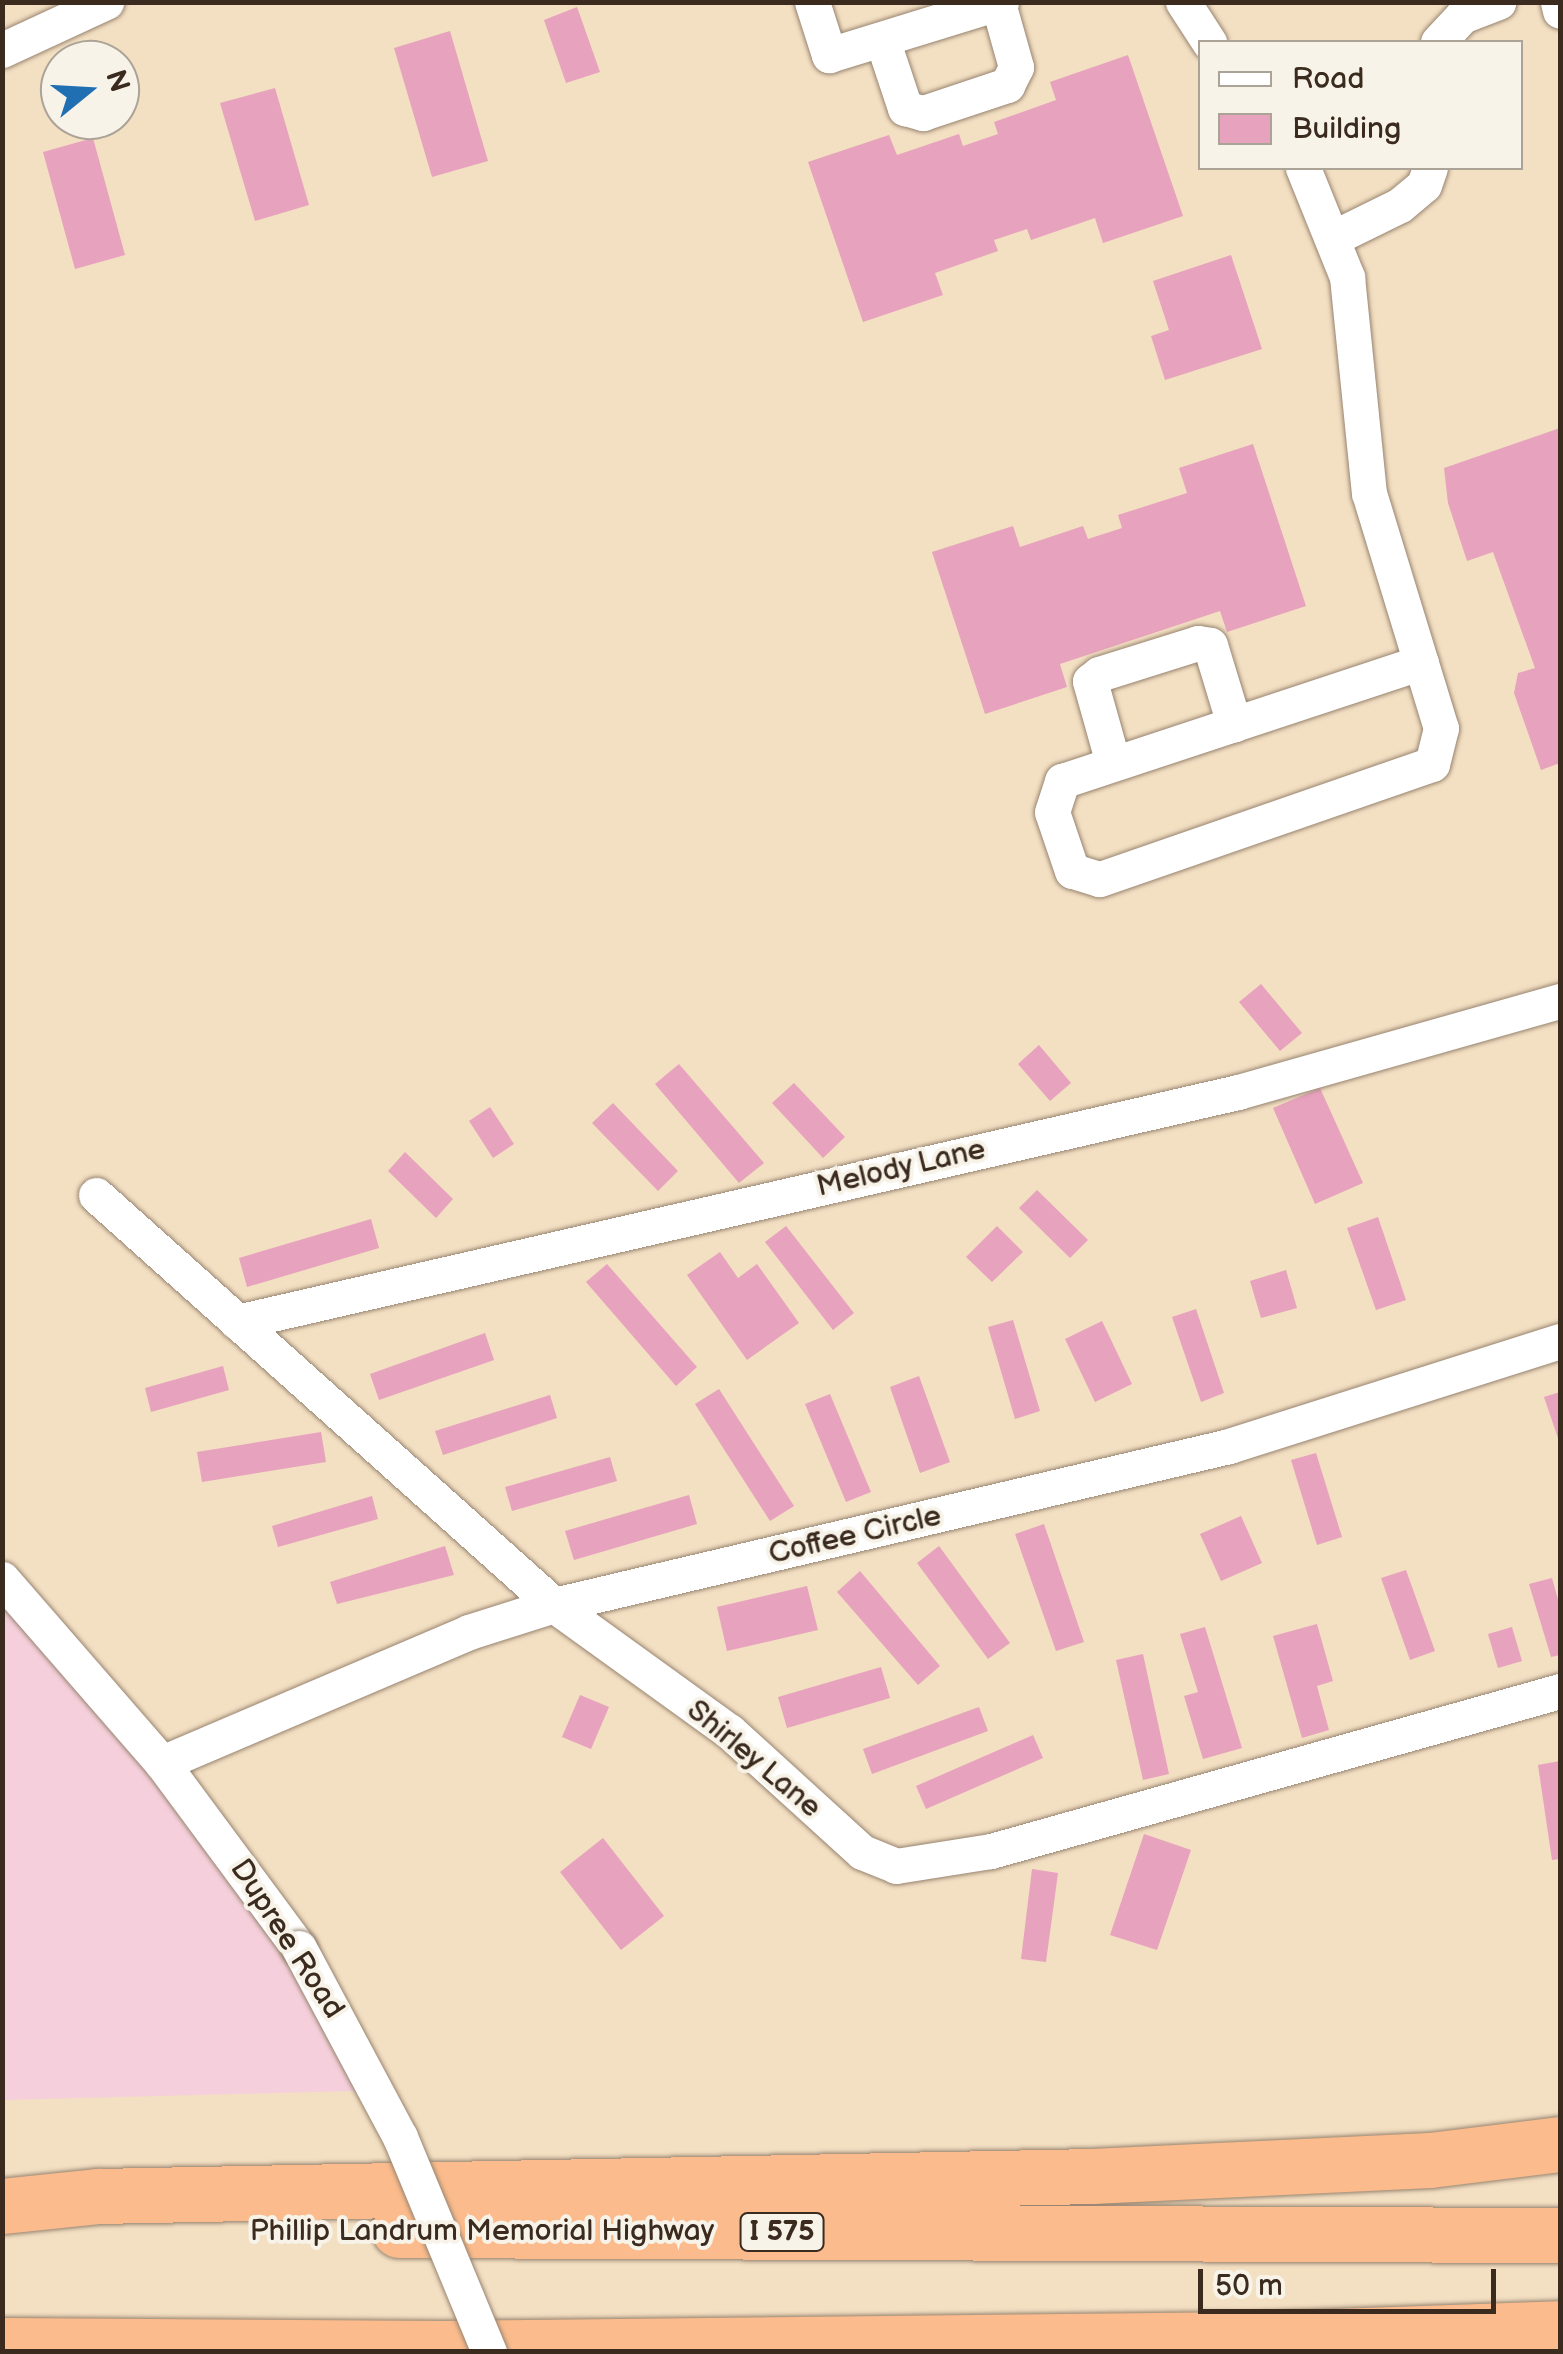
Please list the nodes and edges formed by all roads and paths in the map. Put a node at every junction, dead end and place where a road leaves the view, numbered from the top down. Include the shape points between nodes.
1 (106, 2) edge
2 (812, 2) edge
3 (1184, 2) edge
4 (1498, 2) edge
5 (1558, 2) edge
6 (999, 3) edge
7 (1560, 10) edge
8 (1208, 40) edge
9 (1440, 40) edge
10 (883, 42) junction
11 (2, 50) edge
12 (1304, 170) edge
13 (1429, 170) edge
14 (1335, 237) junction
15 (1420, 662) junction
16 (1234, 724) junction
17 (1113, 764) junction
18 (1560, 1000) edge
19 (96, 1195) dead end
20 (237, 1322) junction
21 (1560, 1340) edge
22 (2, 1579) edge
23 (554, 1605) junction
24 (1560, 1690) edge
25 (162, 1763) junction
26 (1560, 2144) edge
27 (2, 2206) edge
28 (2, 2229) edge
29 (1560, 2235) edge
30 (1560, 2328) edge
31 (2, 2346) edge
32 (489, 2352) edge

1 - 11 street
2 - 10 street via 829,56
3 - 8 street
4 - 9 street via 1462,16
5 - 7 street
6 - 10 street
6 - 10 street via 1016,68 1007,85 940,108 905,108
12 - 14 street
13 - 14 street via 1424,185 1400,205
14 - 15 street via 1356,327 1369,493
15 - 16 street
15 - 17 street via 1441,728 1432,764 1099,879 1072,871 1052,812 1062,781
16 - 17 street
16 - 17 street via 1210,645 1098,674 1090,681
18 - 20 street, Melody Lane via 1238,1092
19 - 20 street, Shirley Lane
20 - 23 street, Shirley Lane
21 - 23 street, Coffee Circle via 1210,1451
22 - 25 street, Dupree Road
23 - 24 street, Shirley Lane via 729,1732 862,1852 896,1866 991,1852
23 - 25 street, Coffee Circle via 469,1632
25 - 32 street, Dupree Road, bridge via 299,1948 400,2138
26 - 27 highway via 1430,2160 1112,2175 98,2196
28 - 29 highway, Phillip Landrum Memorial Highway / I 575
30 - 31 highway via 1250,2339

